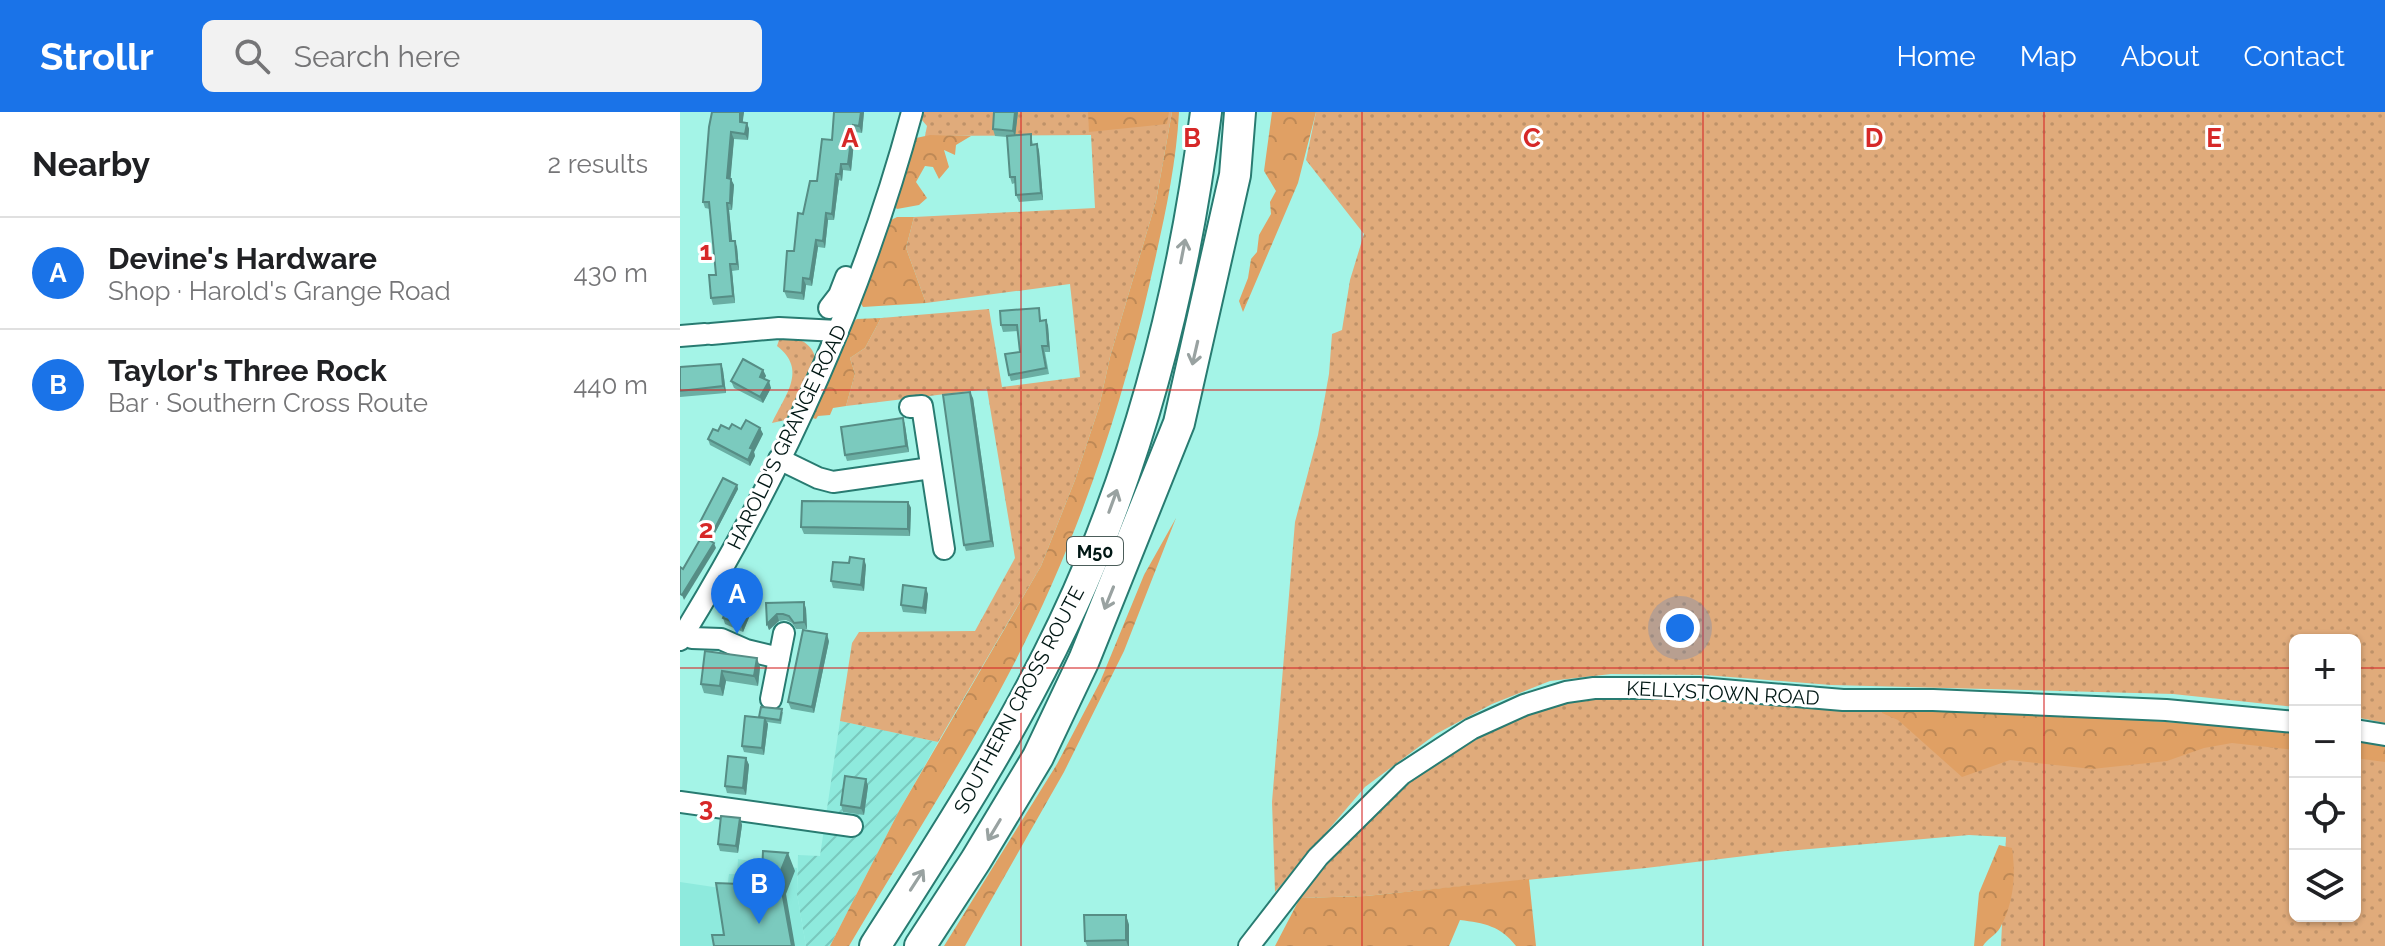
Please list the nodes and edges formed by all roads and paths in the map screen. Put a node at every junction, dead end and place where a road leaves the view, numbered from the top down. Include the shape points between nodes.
1 (1206, 112) edge
2 (1240, 112) edge
3 (905, 113) edge
4 (856, 269) junction
5 (829, 308) dead end
6 (838, 331) junction
7 (680, 336) edge
8 (910, 407) dead end
9 (779, 459) junction
10 (931, 468) junction
11 (944, 549) dead end
12 (784, 633) dead end
13 (682, 637) edge
14 (779, 658) junction
15 (771, 699) dead end
16 (2289, 721) edge
17 (2361, 731) edge
18 (2385, 735) edge
19 (680, 802) edge
20 (852, 826) dead end
21 (875, 946) edge
22 (920, 946) edge
23 (1249, 946) edge

21 -> 1 highway, SOUTHERN CROSS ROUTE / M50 via 1002,741 1091,562 1147,404 1165,335 1198,178
2 -> 22 highway, SOUTHERN CROSS ROUTE / M50 via 1235,175 1179,423 1084,660 1038,757
3 - 4 street, HAROLD'S GRANGE ROAD
4 - 5 street, HAROLD'S GRANGE ROAD
4 - 6 street, HAROLD'S GRANGE ROAD
6 - 7 street via 779,328
6 - 9 street, HAROLD'S GRANGE ROAD
8 - 10 street via 922,406
9 - 10 street via 833,482
9 - 13 street, HAROLD'S GRANGE ROAD
10 - 11 street
12 - 14 street
13 - 14 street via 721,639
14 - 15 street
16 - 23 street, KELLYSTOWN ROAD via 2166,710 1843,700 1699,688 1566,692 1471,729 1402,774 1318,857
17 - 18 street
19 - 20 street

